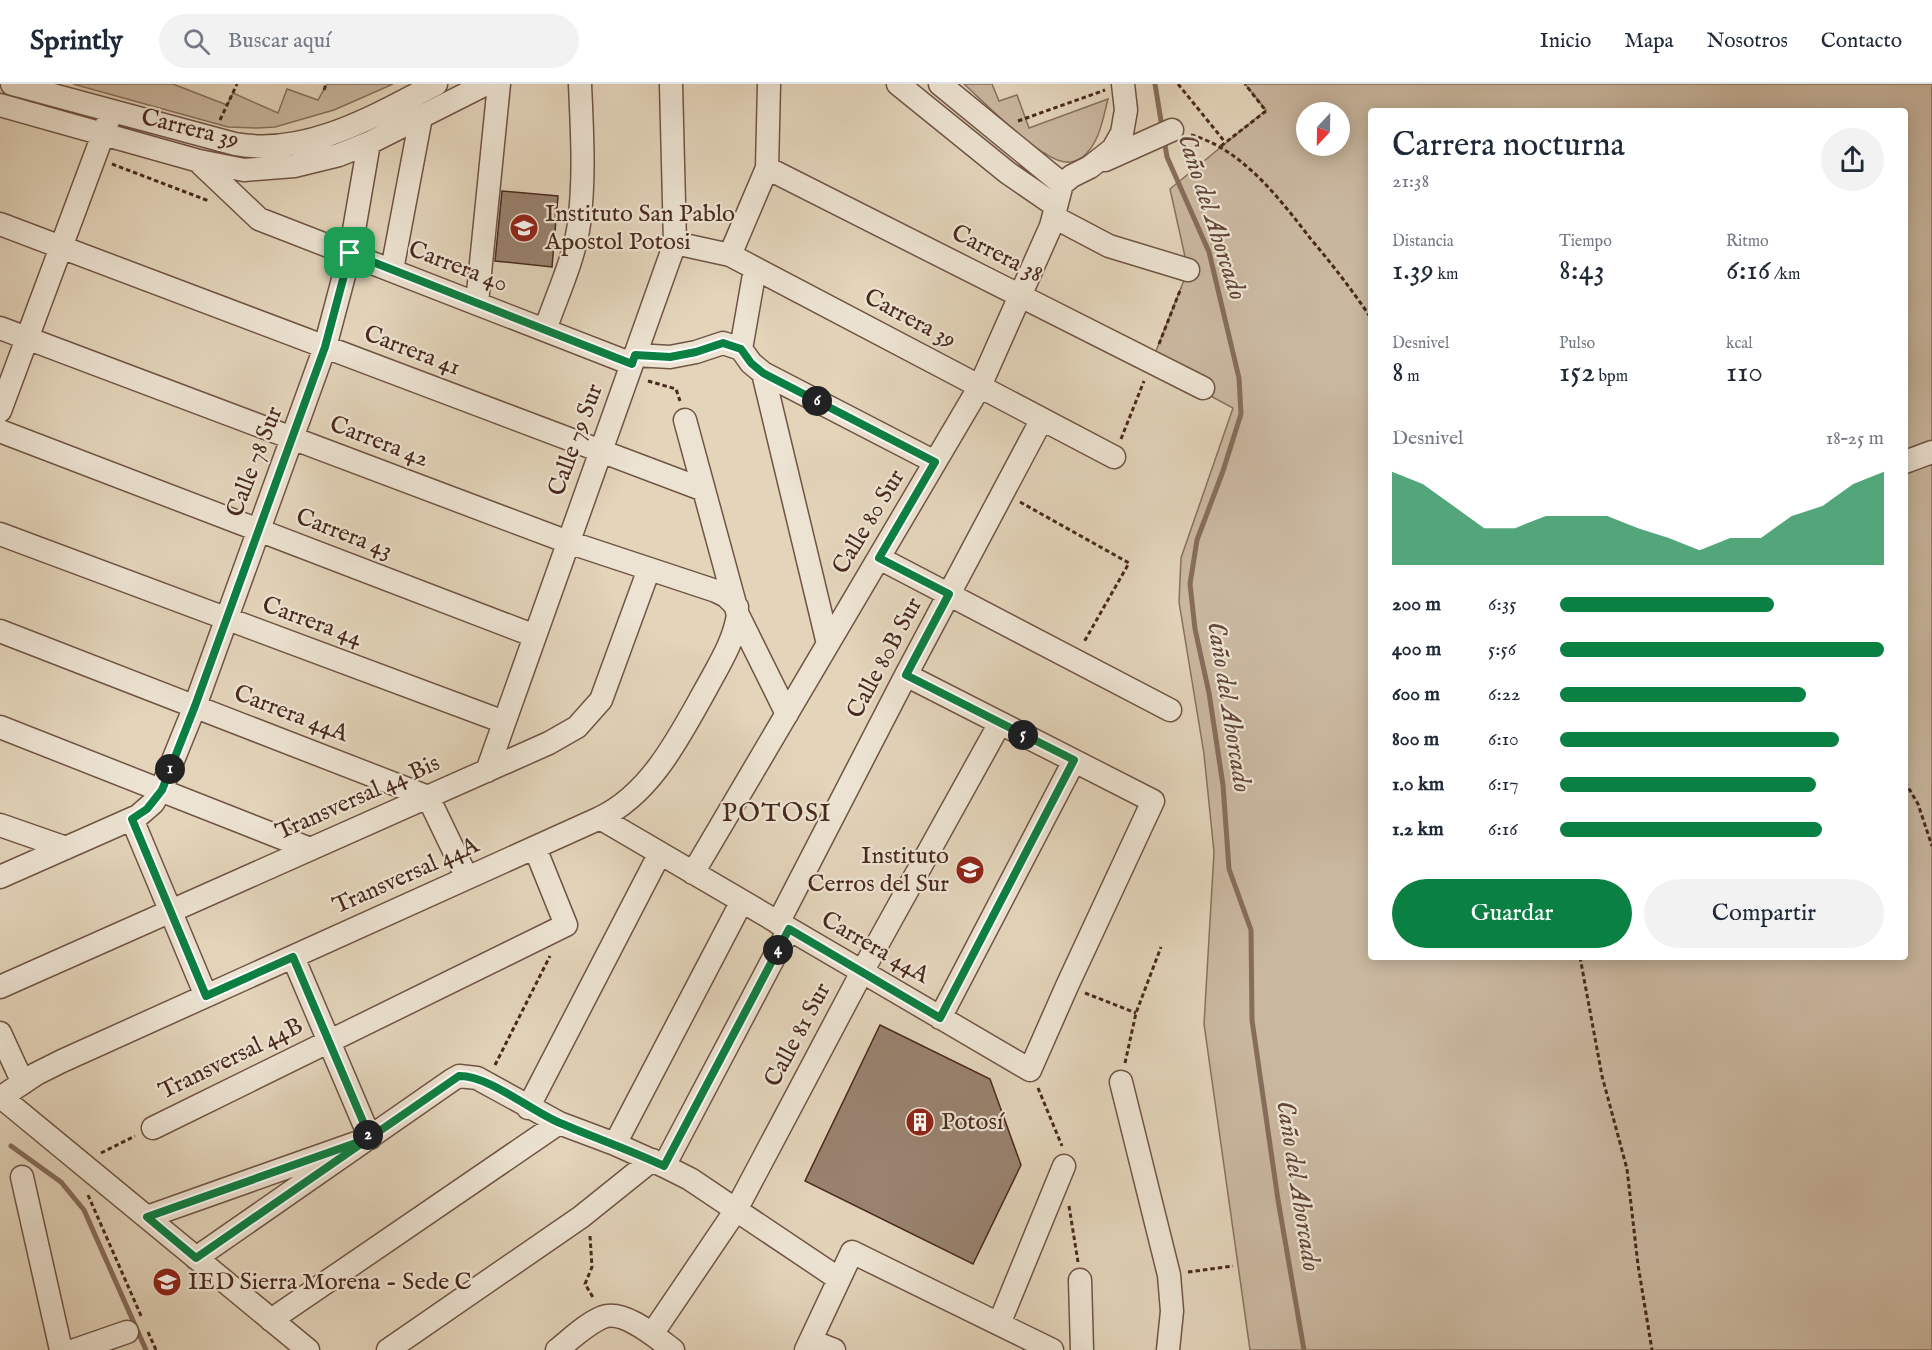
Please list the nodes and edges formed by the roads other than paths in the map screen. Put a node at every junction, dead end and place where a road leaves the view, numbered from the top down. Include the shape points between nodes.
1 (12, 84) edge
2 (436, 84) edge
3 (486, 84) edge
4 (499, 84) edge
5 (580, 84) edge
6 (671, 84) edge
7 (769, 84) edge
8 (897, 84) edge
9 (940, 84) edge
10 (1123, 84) edge
11 (0, 105) edge
12 (112, 111) junction
13 (422, 117) junction
14 (1172, 130) road end
15 (103, 134) junction
16 (369, 143) junction
17 (199, 161) junction
18 (1090, 167) junction
19 (767, 168) junction
20 (1062, 184) junction
21 (1055, 211) junction
22 (0, 224) edge
23 (675, 243) junction
24 (61, 247) junction
25 (350, 253) junction
26 (730, 255) junction
27 (755, 269) junction
28 (392, 270) junction
29 (1188, 270) dead end
30 (1021, 296) junction
31 (477, 303) junction
32 (0, 328) edge
33 (545, 330) junction
34 (27, 338) junction
35 (325, 347) junction
36 (741, 349) junction
37 (632, 365) junction
38 (763, 373) junction
39 (980, 386) junction
40 (1203, 388) dead end
41 (0, 411) edge
42 (1042, 419) junction
43 (685, 420) road end
44 (0, 430) edge
45 (294, 438) junction
46 (601, 451) junction
47 (1932, 452) edge
48 (1114, 457) dead end
49 (1908, 461) edge
50 (935, 462) junction
51 (705, 490) junction
52 (258, 530) junction
53 (0, 534) edge
54 (568, 542) junction
55 (879, 558) junction
56 (649, 569) junction
57 (949, 594) junction
58 (737, 611) junction
59 (226, 619) junction
60 (0, 631) edge
61 (535, 636) junction
62 (828, 644) junction
63 (906, 675) junction
64 (195, 706) junction
65 (1170, 710) dead end
66 (787, 714) junction
67 (504, 722) junction
68 (1000, 723) junction
69 (0, 727) edge
70 (1074, 760) junction
71 (486, 771) junction
72 (162, 790) junction
73 (428, 797) junction
74 (600, 818) junction
75 (132, 819) junction
76 (0, 825) edge
77 (66, 848) junction
78 (535, 848) junction
79 (310, 849) junction
80 (660, 853) junction
81 (693, 873) junction
82 (0, 877) edge
83 (467, 878) junction
84 (742, 901) junction
85 (171, 911) junction
86 (784, 926) junction
87 (293, 957) junction
88 (862, 972) junction
89 (0, 987) edge
90 (206, 996) junction
91 (940, 1018) junction
92 (0, 1033) edge
93 (329, 1041) junction
94 (1121, 1082) road end
95 (23, 1083) junction
96 (1, 1098) edge
97 (528, 1108) junction
98 (559, 1123) junction
99 (153, 1128) road end
100 (370, 1138) junction
101 (615, 1144) junction
102 (658, 1163) junction
103 (1064, 1166) dead end
104 (22, 1178) dead end
105 (736, 1210) junction
106 (147, 1217) junction
107 (196, 1258) junction
108 (839, 1279) junction
109 (1080, 1280) dead end
110 (272, 1320) junction
111 (999, 1324) junction
112 (127, 1332) dead end
113 (652, 1334) junction
114 (808, 1345) edge
115 (61, 1350) edge
116 (75, 1350) edge
117 (308, 1350) edge
118 (388, 1350) edge
119 (556, 1350) edge
120 (673, 1350) edge
121 (834, 1350) edge
122 (1052, 1350) edge
123 (1082, 1350) edge
124 (1168, 1350) edge

1 - 12 street
2 - 12 street, Carrera 39 via 349,127 288,145 250,146
3 - 13 street, Carrera 39
4 - 31 street
5 - 33 street via 583,163 579,224
6 - 23 street, Calle 79 Sur
7 - 19 street
8 - 21 street
9 - 20 street
10 - 18 street via 1126,110 1122,133 1113,149
11 - 15 street
12 - 15 street
13 - 16 street, Carrera 39
13 - 28 street
14 - 18 street
15 - 17 street, Carrera 39
15 - 24 street
16 - 17 street, Carrera 39 via 319,161 269,168 244,170
16 - 25 street, Calle 78 Sur
17 - 25 street, Carrera 40 via 259,219
18 - 20 street
19 - 26 street
19 - 30 street, Carrera 38
20 - 21 street, Calle 80 Sur
21 - 29 street via 1109,246
21 - 30 street, Calle 80 Sur
22 - 24 street, Carrera 41
23 - 26 street, Carrera 39
23 - 37 street, Calle 79 Sur
24 - 34 street
24 - 35 street, Carrera 41
25 - 28 street, Carrera 40
25 - 35 street, Calle 78 Sur
26 - 27 street, Carrera 39
27 - 36 street
27 - 39 street, Carrera 39
28 - 31 street, Carrera 40
30 - 39 street, Calle 80 Sur
30 - 40 street, Carrera 38
31 - 33 street, Carrera 40
32 - 34 street, Carrera 42
33 - 37 street, Carrera 40
34 - 41 street
34 - 45 street, Carrera 42
35 - 45 street, Calle 78 Sur
35 - 46 street, Carrera 41
36 - 37 street, Carrera 40 via 723,343
36 - 38 street
37 - 46 street, Calle 79 Sur
38 - 50 street
38 - 62 street
39 - 42 street, Carrera 39
39 - 50 street, Calle 80 Sur
42 - 48 street, Carrera 39
42 - 57 street, Calle 80B Sur
43 - 51 street
44 - 52 street, Carrera 43
45 - 52 street, Calle 78 Sur
45 - 54 street, Carrera 42
46 - 51 street, Carrera 41
46 - 54 street, Calle 79 Sur
47 - 49 street
50 - 55 street, Calle 80 Sur
51 - 58 street
52 - 59 street, Calle 78 Sur
52 - 61 street, Carrera 43
53 - 59 street, Carrera 44
54 - 56 street, Carrera 42
54 - 61 street, Calle 79 Sur
55 - 57 street
55 - 62 street, Calle 80 Sur
56 - 58 street, Carrera 42 via 716,591 726,596
56 - 71 street, Transversal 44 Bis via 596,706 577,727
57 - 63 street, Calle 80B Sur
57 - 65 street
58 - 66 street
58 - 74 street, Transversal 44A via 729,647 671,749 636,793
59 - 64 street, Calle 78 Sur
59 - 67 street, Carrera 44
60 - 64 street, Carrera 44A
61 - 67 street, Calle 79 Sur
62 - 66 street, Calle 80 Sur
63 - 68 street
63 - 86 street, Calle 80B Sur
64 - 72 street, Calle 78 Sur
64 - 73 street, Carrera 44A
66 - 81 street, Calle 80 Sur
67 - 71 street, Calle 79 Sur
68 - 70 street
68 - 88 street, Calle 81 Sur
69 - 72 street
70 - 91 street
70 - 91 street, Carrera 44A via 1153,801 1030,1070
71 - 73 street, Transversal 44 Bis
72 - 75 street via 147,809
72 - 79 street
73 - 79 street, Transversal 44 Bis
73 - 83 street
74 - 78 street, Transversal 44A
74 - 80 street, Carrera 44A
75 - 77 street
75 - 85 street
76 - 77 street
77 - 82 street
78 - 83 street, Transversal 44A
78 - 93 street, Transversal 44B via 566,926
79 - 85 street, Transversal 44 Bis
80 - 81 street, Carrera 44A
80 - 97 street
81 - 84 street, Carrera 44A
83 - 87 street, Transversal 44A
84 - 86 street, Carrera 44A
84 - 101 street
85 - 89 street, Transversal 44 Bis
85 - 90 street
86 - 88 street, Carrera 44A
86 - 102 street, Calle 80B Sur
87 - 90 street, Transversal 44A
87 - 93 street
88 - 91 street, Carrera 44A
88 - 105 street, Calle 81 Sur
90 - 95 street, Transversal 44A via 62,1061
92 - 95 street
93 - 99 street, Transversal 44B
93 - 100 street
94 - 124 street via 1169,1275 1172,1311
95 - 96 street, Transversal 44A
96 - 106 street
97 - 98 street
97 - 100 street via 486,1082 459,1076
98 - 101 street
98 - 110 street
100 - 106 street
100 - 107 street
101 - 102 street
102 - 105 street
102 - 118 street
103 - 111 street
104 - 115 street
105 - 108 street
105 - 113 street, Calle 81 Sur
106 - 107 street
107 - 110 street
108 - 111 street via 852,1252
108 - 114 street
109 - 123 street
110 - 117 street
111 - 122 street
112 - 116 street
113 - 119 street via 611,1315
113 - 120 street
114 - 121 street

